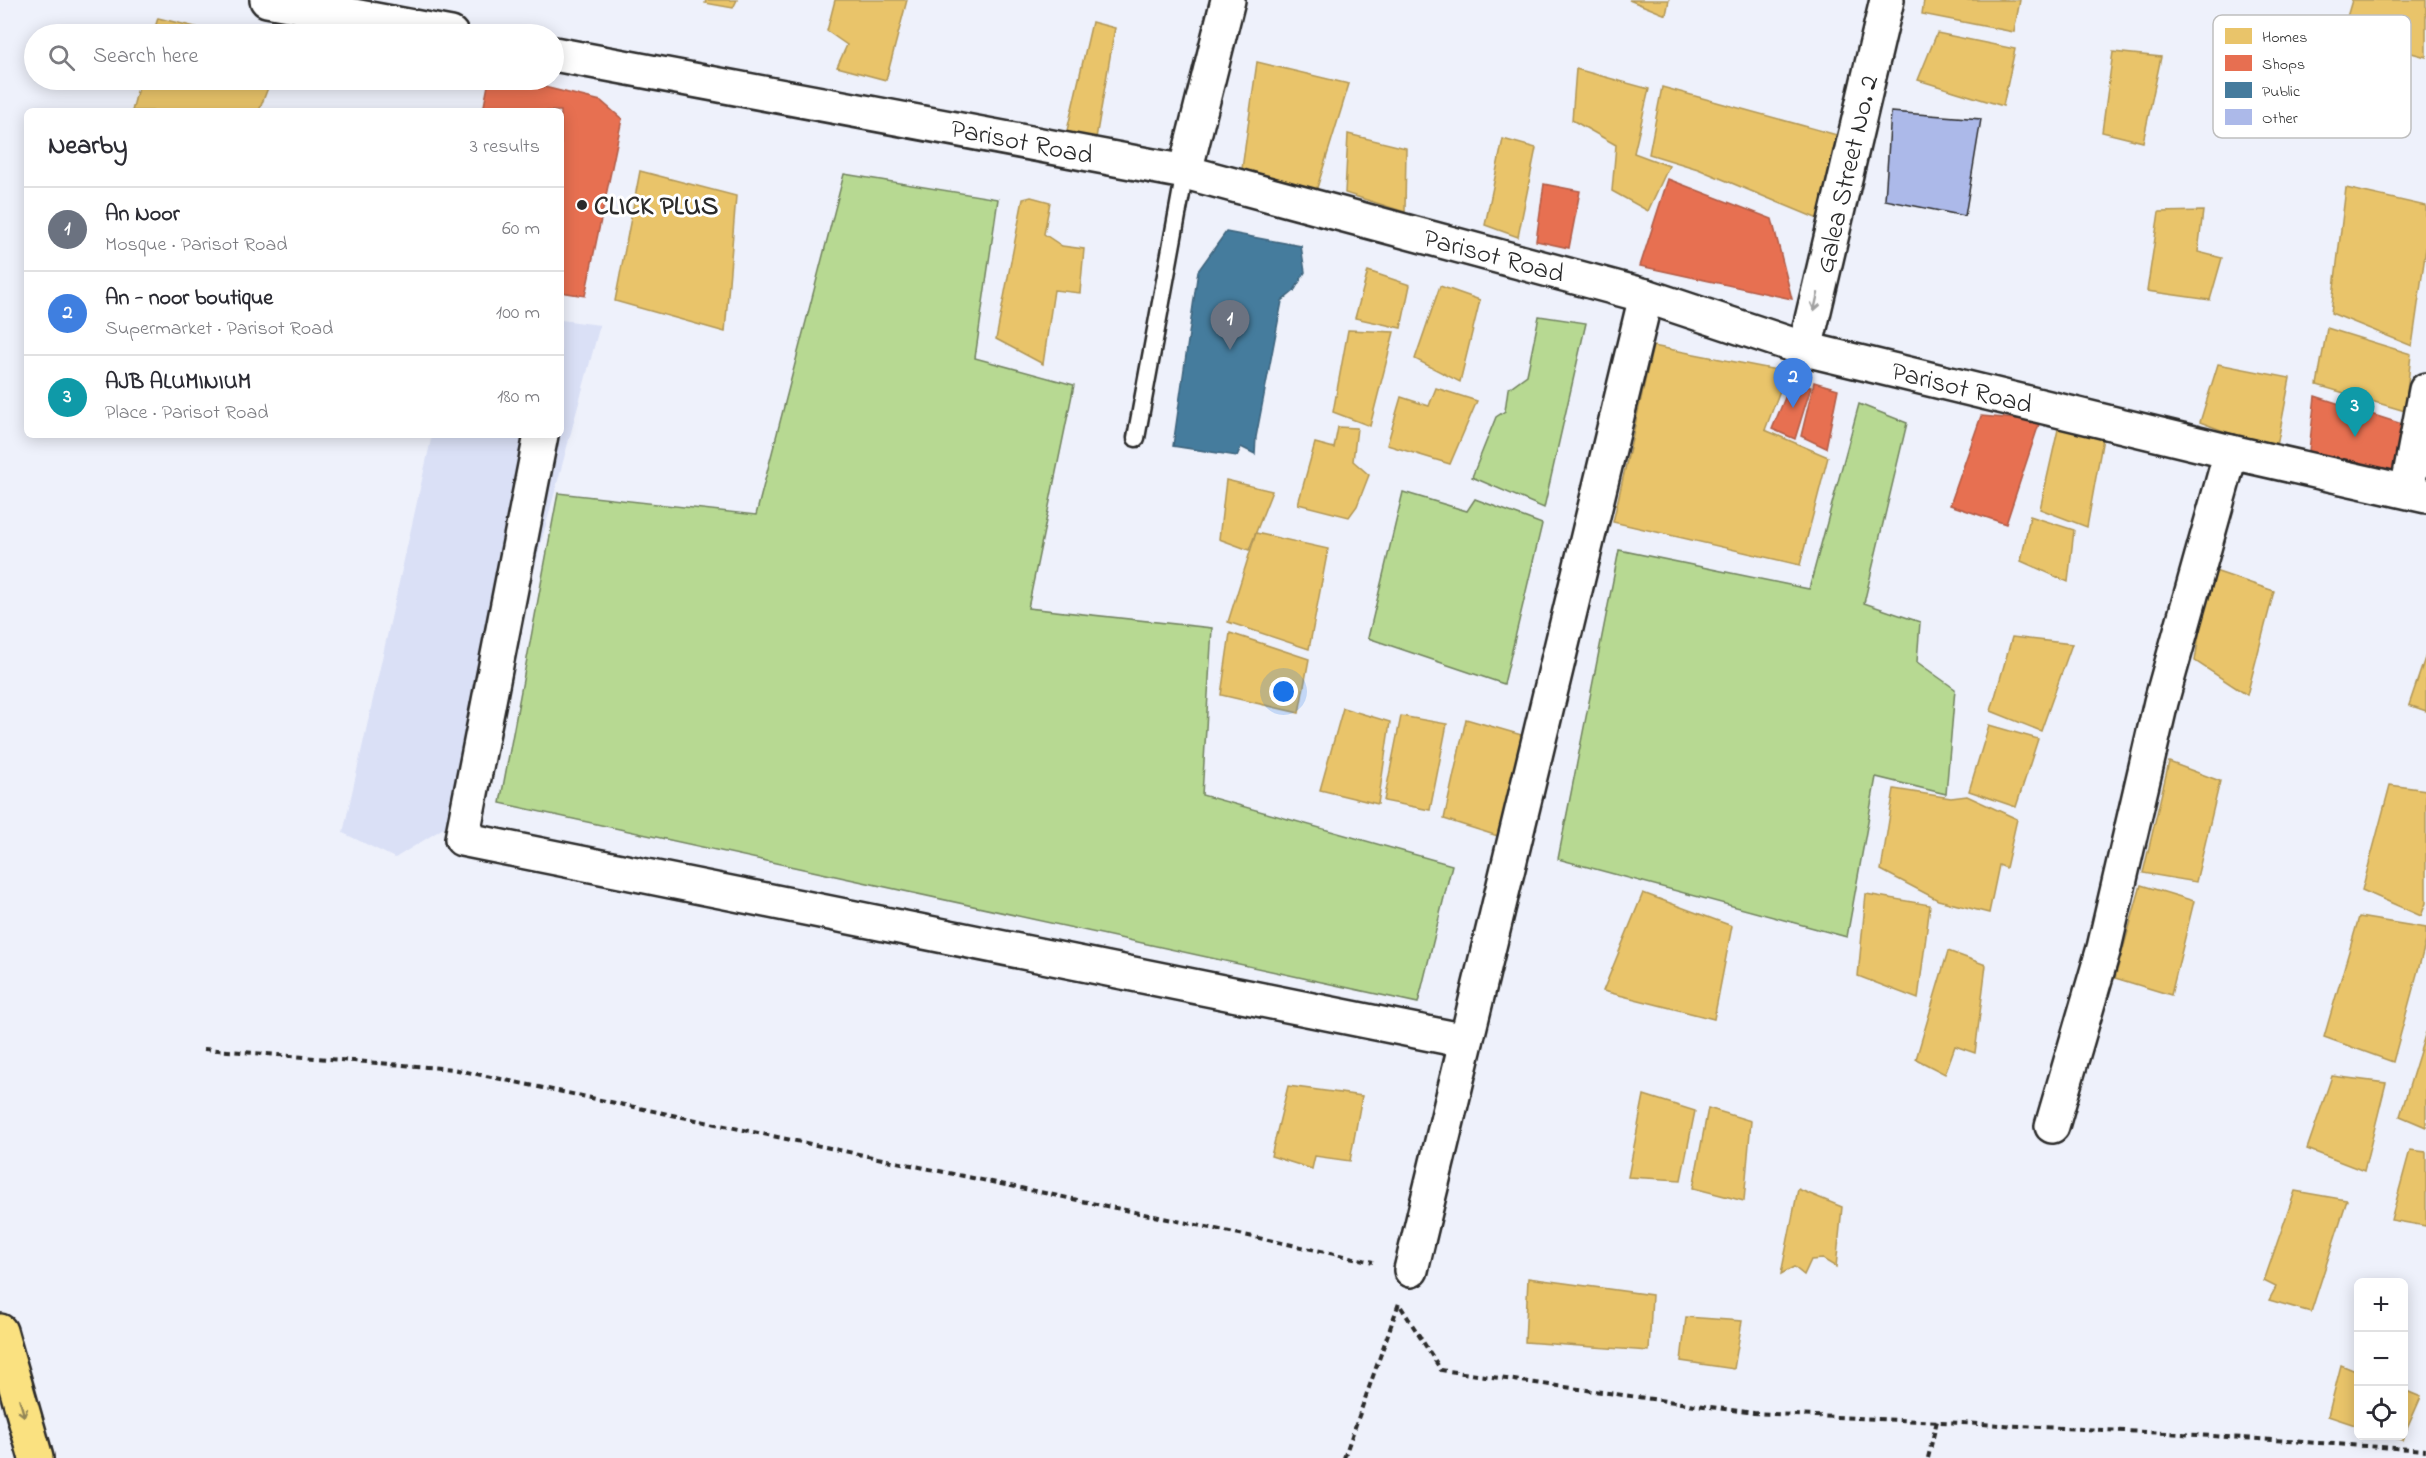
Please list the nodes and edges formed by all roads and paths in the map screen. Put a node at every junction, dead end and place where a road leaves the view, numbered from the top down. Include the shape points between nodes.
1 (267, 0) edge
2 (1228, 0) edge
3 (1887, 0) edge
4 (397, 24) edge
5 (564, 56) edge
6 (1185, 172) junction
7 (1646, 296) junction
8 (1805, 349) junction
9 (2426, 390) edge
10 (540, 438) edge
11 (1136, 438) dead end
12 (2232, 452) junction
13 (2416, 493) edge
14 (1466, 1041) junction
15 (204, 1049) dead end
16 (2052, 1126) dead end
17 (1411, 1270) junction
18 (1399, 1303) junction
19 (0, 1331) edge
20 (1936, 1421) junction
21 (2426, 1450) edge
22 (36, 1458) edge
23 (1344, 1458) edge
24 (1928, 1458) edge

1 - 4 street
2 - 6 street
3 -> 8 street, Galea Street No. 2
5 - 6 street, Parisot Road
6 - 7 street, Parisot Road
6 - 11 lane
7 - 8 street, Parisot Road
7 - 14 street
8 - 12 street, Parisot Road
9 - 13 street
10 - 14 street via 462,839
12 - 13 street, Parisot Road
12 - 16 street via 2161,702 2104,948
14 - 17 street
15 - 17 path via 453,1069
17 - 18 path
18 - 20 path via 1441,1370 1754,1413
18 - 23 path
19 -> 22 highway
20 - 21 path
20 - 24 path

